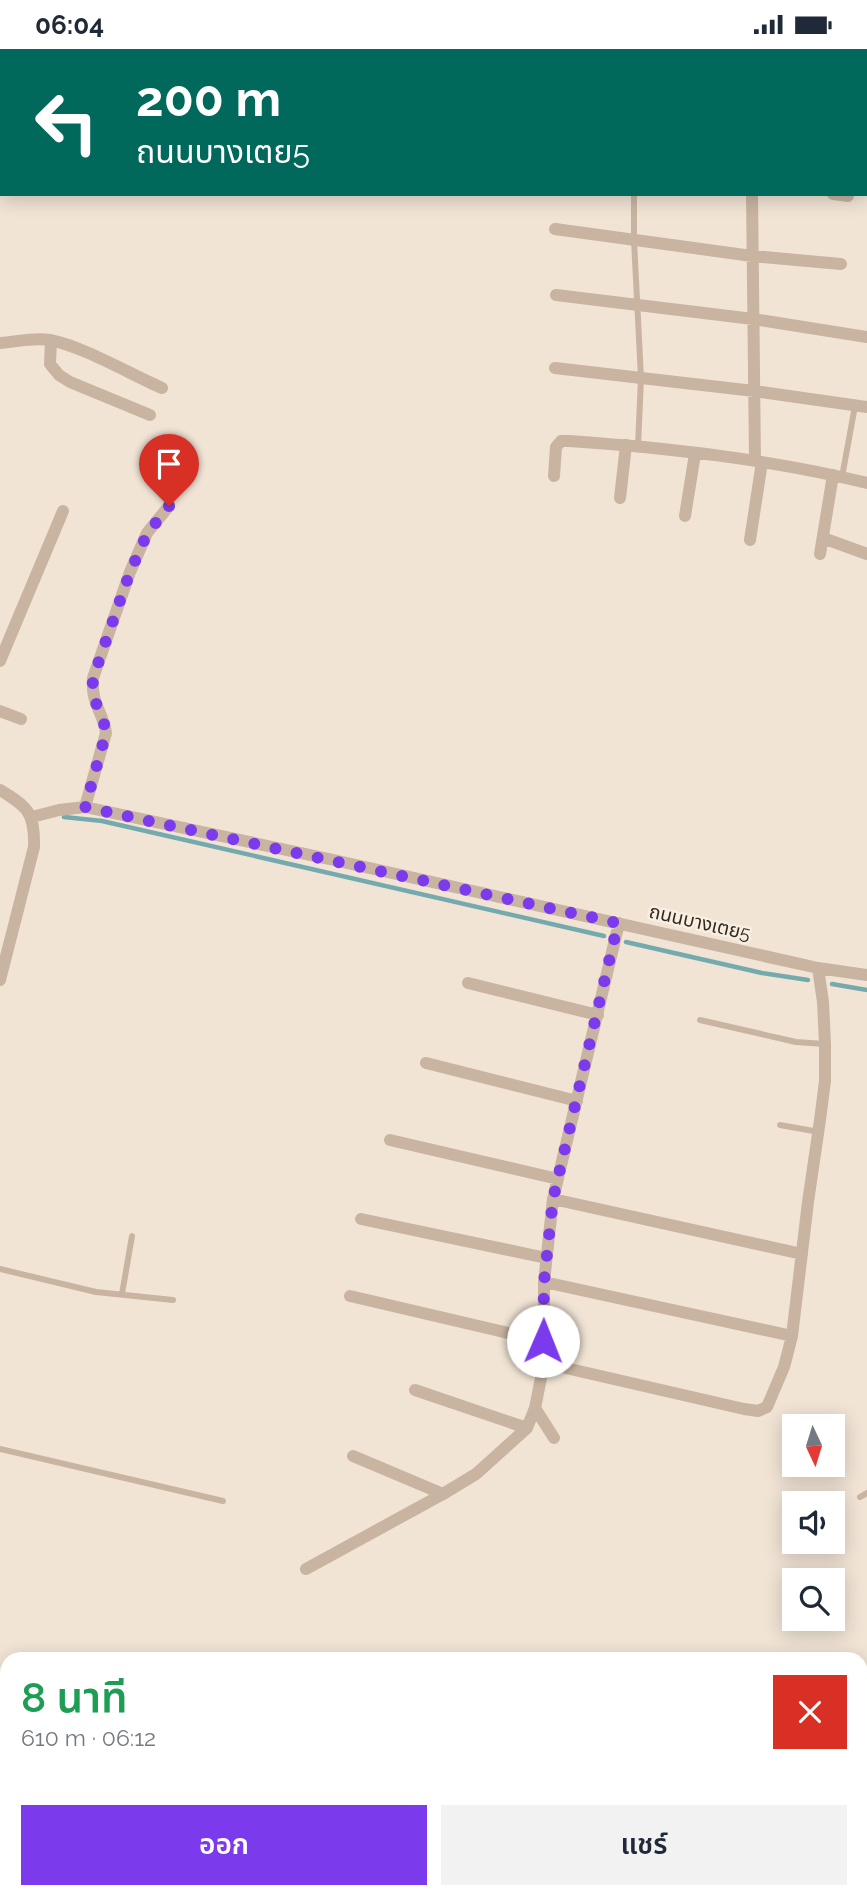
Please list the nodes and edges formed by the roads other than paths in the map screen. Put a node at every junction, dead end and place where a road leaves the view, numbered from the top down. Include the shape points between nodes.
1 (634, 196) edge
2 (752, 196) edge
3 (555, 229) dead end
4 (634, 240) junction
5 (752, 256) junction
6 (841, 264) dead end
7 (556, 295) dead end
8 (637, 305) junction
9 (753, 319) junction
10 (867, 337) edge
11 (51, 340) junction
12 (0, 343) edge
13 (555, 368) dead end
14 (641, 378) junction
15 (162, 389) dead end
16 (754, 391) junction
17 (861, 406) edge
18 (150, 415) dead end
19 (632, 445) junction
20 (695, 454) junction
21 (759, 461) junction
22 (554, 476) dead end
23 (838, 476) junction
24 (867, 483) edge
25 (620, 498) dead end
26 (169, 506) dead end
27 (63, 511) dead end
28 (685, 516) dead end
29 (823, 538) junction
30 (750, 540) dead end
31 (820, 554) dead end
32 (867, 554) edge
33 (0, 661) edge
34 (0, 711) edge
35 (21, 719) dead end
36 (0, 790) edge
37 (85, 807) junction
38 (32, 817) junction
39 (618, 923) junction
40 (3, 961) edge
41 (818, 968) junction
42 (867, 975) edge
43 (0, 980) edge
44 (468, 983) dead end
45 (598, 1015) junction
46 (700, 1020) dead end
47 (825, 1044) junction
48 (426, 1063) dead end
49 (577, 1101) junction
50 (780, 1125) dead end
51 (819, 1132) junction
52 (390, 1140) dead end
53 (558, 1179) junction
54 (553, 1199) junction
55 (361, 1219) dead end
56 (131, 1236) dead end
57 (802, 1254) junction
58 (546, 1258) junction
59 (0, 1269) edge
60 (544, 1282) junction
61 (122, 1294) junction
62 (351, 1296) dead end
63 (173, 1300) dead end
64 (792, 1336) junction
65 (543, 1341) junction
66 (544, 1363) junction
67 (415, 1390) dead end
68 (536, 1408) junction
69 (527, 1428) junction
70 (554, 1438) dead end
71 (0, 1449) edge
72 (353, 1455) dead end
73 (443, 1495) junction
74 (223, 1501) dead end
75 (306, 1569) dead end

1 - 4 lane
2 - 5 street
3 - 4 street
4 - 5 street
4 - 8 lane
5 - 6 street
5 - 9 street
7 - 8 street
8 - 9 street
8 - 14 lane
9 - 10 street
9 - 16 street
11 - 12 street
11 - 15 street
11 - 18 street via 50,364 59,375
13 - 14 street
14 - 16 street
14 - 19 lane
16 - 17 street
16 - 21 street
17 - 23 lane
19 - 20 street
19 - 22 street via 561,441 556,447
19 - 25 street
20 - 21 street
20 - 28 street
21 - 23 street
21 - 30 street
23 - 24 street
23 - 29 street
26 - 37 street via 147,534 100,652 92,694 106,733
27 - 33 street
29 - 31 street
29 - 32 street
34 - 35 street
36 - 38 street
37 - 38 street, ถนนบางเตย5
37 - 39 street, ถนนบางเตย5
38 - 40 street via 34,847
39 - 41 street, ถนนบางเตย5
39 - 45 street
40 - 43 street
41 - 42 street, ถนนบางเตย5
41 - 47 street
44 - 45 street
45 - 49 street
46 - 47 lane via 796,1042
47 - 51 street
48 - 49 street
49 - 53 street
50 - 51 lane
51 - 57 street
52 - 53 street
53 - 54 street
54 - 57 street
54 - 58 street
55 - 58 street
56 - 61 lane
57 - 64 street
58 - 60 street
59 - 61 lane
60 - 64 street
60 - 65 street
61 - 63 lane
62 - 65 street
64 - 66 street via 766,1407 758,1411
65 - 66 street
66 - 68 street
67 - 69 street
68 - 69 street
68 - 70 street
69 - 73 street via 476,1474
71 - 74 lane
72 - 73 street
73 - 75 street

